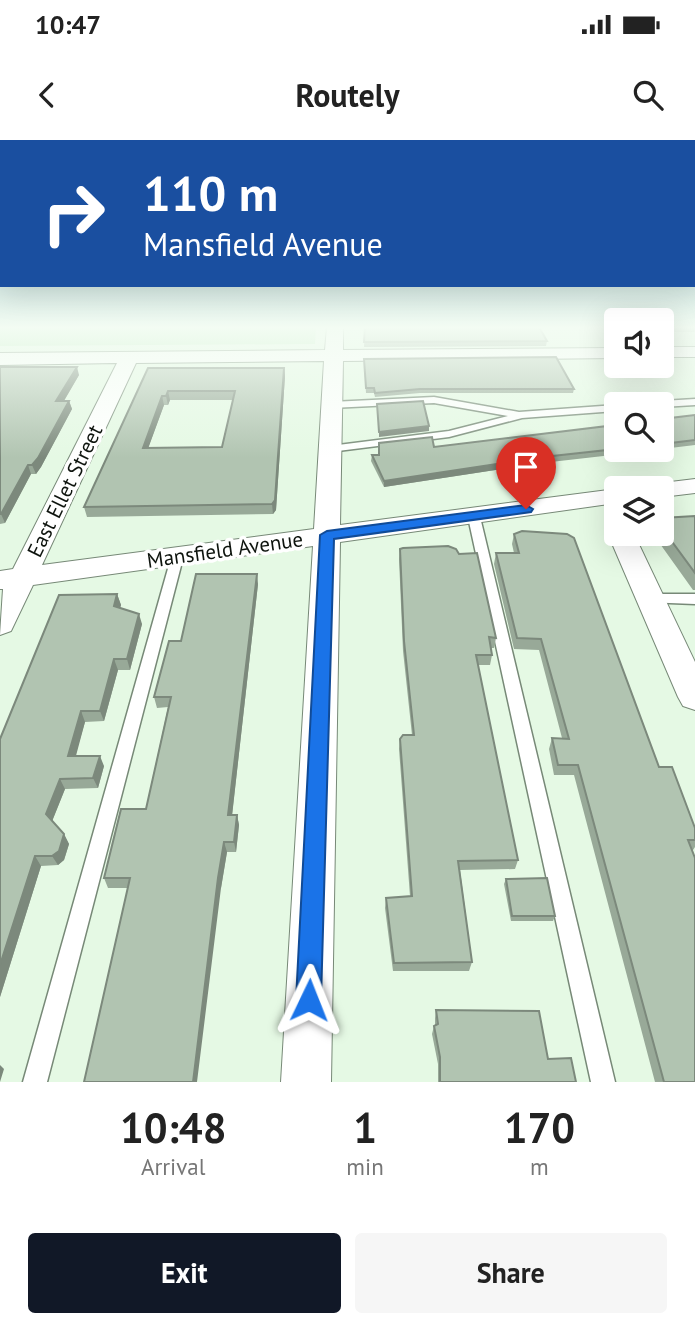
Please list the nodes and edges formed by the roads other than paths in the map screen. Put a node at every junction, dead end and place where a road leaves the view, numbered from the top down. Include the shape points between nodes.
1 (122, 371) edge
2 (333, 371) edge
3 (695, 402) edge
4 (674, 403) edge
5 (331, 405) junction
6 (604, 409) edge
7 (519, 415) junction
8 (330, 449) junction
9 (695, 485) edge
10 (674, 488) edge
11 (604, 498) edge
12 (474, 517) junction
13 (327, 535) junction
14 (626, 546) edge
15 (177, 558) junction
16 (12, 579) edge
17 (695, 598) edge
18 (649, 599) junction
19 (0, 624) edge
20 (695, 697) edge
21 (34, 1082) edge
22 (306, 1082) edge
23 (603, 1082) edge

1 - 16 street, East Ellet Street
2 - 5 street
3 - 4 lane
5 - 7 lane via 435,400
5 - 8 street
6 - 7 lane
7 - 8 lane via 463,431
8 - 13 street
9 - 10 street
11 - 12 street, Mansfield Avenue
12 - 13 street, Mansfield Avenue
12 - 23 lane
13 - 15 street, Mansfield Avenue
13 - 22 street
14 - 18 street
15 - 16 street, Mansfield Avenue
15 - 21 lane
16 - 19 street, East Ellet Street
17 - 18 lane
18 - 20 street

